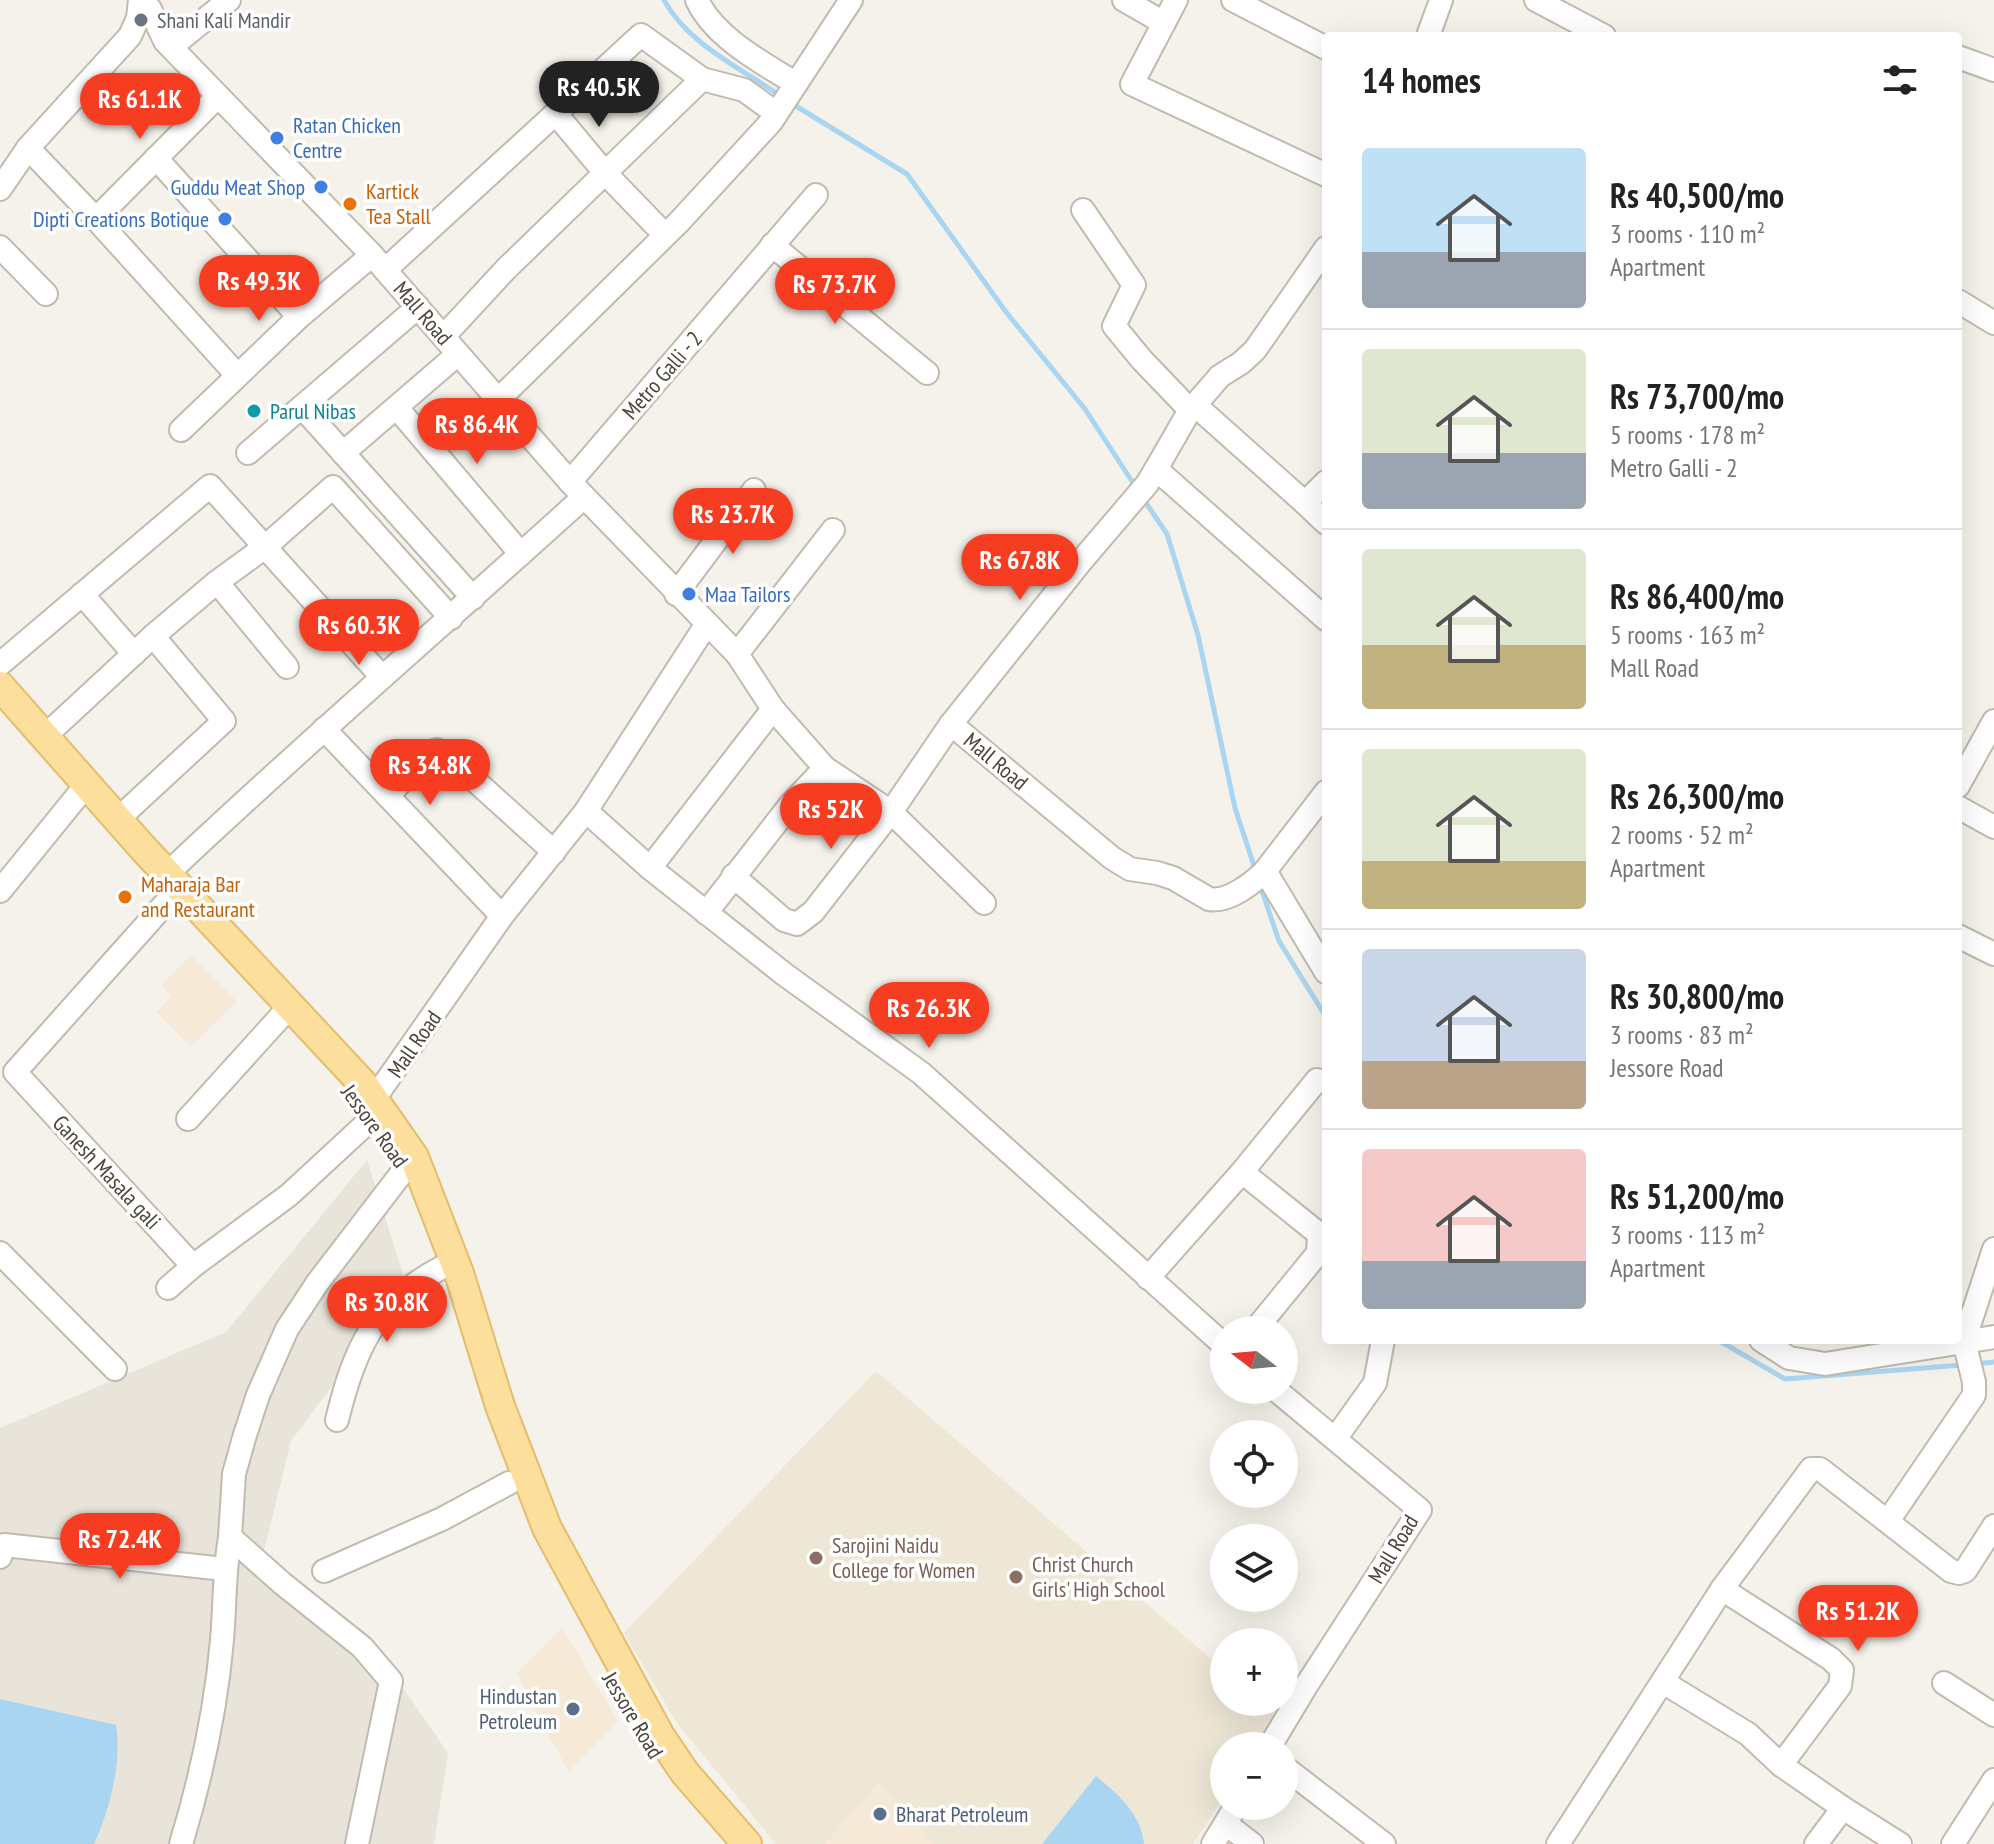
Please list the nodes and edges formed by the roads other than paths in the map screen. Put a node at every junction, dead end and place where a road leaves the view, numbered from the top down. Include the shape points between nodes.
1 (141, 0) edge
2 (229, 0) edge
3 (697, 0) edge
4 (851, 0) edge
5 (1124, 0) edge
6 (1176, 0) edge
7 (1233, 0) edge
8 (1441, 0) edge
9 (1536, 0) edge
10 (1164, 23) junction
11 (1429, 32) edge
12 (1596, 32) edge
13 (130, 36) junction
14 (168, 44) junction
15 (1322, 46) edge
16 (1962, 58) edge
17 (1994, 70) edge
18 (702, 79) junction
19 (795, 83) junction
20 (218, 96) junction
21 (556, 114) junction
22 (774, 118) junction
23 (28, 148) junction
24 (156, 158) junction
25 (1322, 173) edge
26 (606, 174) junction
27 (0, 189) edge
28 (816, 195) dead end
29 (1083, 210) dead end
30 (96, 219) junction
31 (665, 235) junction
32 (772, 245) junction
33 (0, 247) edge
34 (1322, 254) edge
35 (379, 262) junction
36 (46, 294) dead end
37 (1962, 305) edge
38 (418, 307) junction
39 (299, 317) junction
40 (1977, 318) edge
41 (451, 345) junction
42 (927, 373) dead end
43 (237, 375) junction
44 (498, 400) junction
45 (302, 407) junction
46 (1192, 407) junction
47 (397, 408) junction
48 (181, 430) dead end
49 (248, 453) dead end
50 (343, 453) junction
51 (1152, 477) junction
52 (1322, 486) edge
53 (577, 490) junction
54 (754, 490) dead end
55 (1305, 503) junction
56 (1322, 519) edge
57 (833, 530) dead end
58 (265, 547) junction
59 (521, 554) junction
60 (217, 582) junction
61 (82, 594) junction
62 (676, 594) junction
63 (473, 598) junction
64 (1322, 616) edge
65 (451, 618) junction
66 (706, 625) junction
67 (153, 636) junction
68 (134, 654) junction
69 (737, 654) junction
70 (0, 664) edge
71 (287, 667) dead end
72 (382, 677) junction
73 (0, 686) edge
74 (0, 705) edge
75 (773, 709) junction
76 (1994, 721) edge
77 (951, 724) junction
78 (324, 729) junction
79 (44, 737) junction
80 (825, 768) junction
81 (1962, 779) edge
82 (82, 789) junction
83 (388, 796) junction
84 (1322, 797) edge
85 (1962, 809) edge
86 (586, 811) junction
87 (891, 812) junction
88 (118, 819) junction
89 (1994, 827) edge
90 (554, 852) junction
91 (650, 868) junction
92 (1263, 874) junction
93 (733, 876) junction
94 (169, 885) junction
95 (0, 891) edge
96 (984, 903) dead end
97 (706, 913) junction
98 (502, 916) junction
99 (1962, 938) edge
100 (1994, 954) edge
101 (1322, 966) edge
102 (282, 1015) junction
103 (8, 1080) edge
104 (1317, 1080) dead end
105 (374, 1108) junction
106 (188, 1119) dead end
107 (410, 1161) junction
108 (1242, 1172) junction
109 (1994, 1249) edge
110 (0, 1253) edge
111 (193, 1266) junction
112 (441, 1268) junction
113 (1148, 1278) junction
114 (168, 1288) dead end
115 (1266, 1316) edge
116 (1210, 1333) edge
117 (1994, 1337) edge
118 (1382, 1344) edge
119 (1775, 1344) edge
120 (1966, 1347) junction
121 (115, 1369) dead end
122 (1293, 1404) edge
123 (337, 1420) dead end
124 (1335, 1439) junction
125 (509, 1483) junction
126 (1888, 1521) junction
127 (1994, 1526) edge
128 (230, 1537) junction
129 (0, 1557) edge
130 (224, 1569) junction
131 (324, 1571) dead end
132 (1722, 1589) junction
133 (1663, 1682) junction
134 (1944, 1683) dead end
135 (1994, 1715) edge
136 (1278, 1732) edge
137 (664, 1755) junction
138 (1781, 1765) junction
139 (1298, 1778) edge
140 (1994, 1780) edge
141 (697, 1800) junction
142 (1843, 1808) junction
143 (1228, 1820) edge
144 (1235, 1820) edge
145 (1561, 1843) edge
146 (181, 1844) edge
147 (357, 1844) edge
148 (721, 1844) edge
149 (735, 1844) edge
150 (747, 1844) edge
151 (1213, 1844) edge
152 (1252, 1844) edge
153 (1384, 1844) edge
154 (1816, 1844) edge
155 (1900, 1844) edge
156 (1953, 1844) edge

1 - 13 street
1 - 14 street, Mall Road
2 - 14 street
3 - 19 street via 737,46
4 - 19 street
5 - 10 street
6 - 10 street
7 - 15 street
8 - 11 street
9 - 12 street
10 - 25 street via 1132,84
13 - 14 street via 141,34
13 - 23 street
14 - 20 street, Mall Road
16 - 17 street
18 - 21 street via 641,35
18 - 22 street via 744,90
18 - 26 street
19 - 22 street
20 - 24 street
20 - 35 street, Mall Road
21 - 26 street
21 - 35 street
22 - 31 street
23 - 27 street
23 - 30 street
24 - 30 street
24 - 39 street
26 - 31 street
26 - 41 street via 506,269
28 - 32 street, Metro Galli - 2
29 - 46 street via 1134,285 1114,326
30 - 43 street
31 - 44 street
32 - 42 street
32 - 53 street, Metro Galli - 2
33 - 36 street
34 - 46 street via 1255,350 1220,376
35 - 38 street, Mall Road
35 - 39 street
37 - 40 street
38 - 41 street, Mall Road
38 - 45 street
39 - 43 street
41 - 44 street, Mall Road
41 - 47 street
43 - 48 street
44 - 53 street, Mall Road
45 - 49 street
45 - 50 street
46 - 51 street
46 - 55 street
47 - 50 street
47 - 59 street
50 - 63 street
51 - 64 street
51 - 77 street
52 - 55 street
53 - 59 street, Metro Galli - 2
53 - 62 street, Mall Road
54 - 62 street
55 - 56 street
57 - 69 street
58 - 60 street
58 - 61 street via 210,486
58 - 65 street via 333,487
58 - 72 street
59 - 63 street, Metro Galli - 2
60 - 67 street
60 - 71 street
61 - 68 street
61 - 70 street
62 - 66 street, Mall Road
63 - 65 street, Metro Galli - 2
65 - 72 street, Metro Galli - 2
66 - 69 street, Mall Road
66 - 86 street, Mall Road
67 - 68 street
67 - 88 street via 224,721
68 - 79 street
69 - 75 street, Mall Road
72 - 78 street, Ganesh Masala gali
73 - 79 main road, Jessore Road
74 - 82 main road, Jessore Road
75 - 80 street, Mall Road
75 - 91 street
76 - 81 street
77 - 87 street, Mall Road
77 - 92 street, Mall Road via 1130,869 1173,878 1209,899 1225,899
78 - 83 street
78 - 94 street, Ganesh Masala gali via 270,776
79 - 82 main road, Jessore Road
80 - 87 street, Mall Road
80 - 93 street
82 - 88 main road, Jessore Road
82 - 94 main road, Jessore Road
82 - 95 street
83 - 90 street via 426,754 437,750
83 - 98 street
84 - 92 street
85 - 89 street
86 - 90 street, Mall Road
86 - 91 street
87 - 93 street via 813,912 797,924 784,920
87 - 96 street
88 - 94 main road, Jessore Road
90 - 98 street, Mall Road
91 - 97 street
92 - 101 street
93 - 97 street
94 - 102 main road, Jessore Road
94 - 103 street, Ganesh Masala gali
94 - 105 main road, Jessore Road via 311,1027
97 - 113 street via 921,1073
98 - 105 street, Mall Road
99 - 100 street
102 - 105 main road, Jessore Road
102 - 106 street
103 - 111 street, Ganesh Masala gali
104 - 108 street
105 - 107 main road, Jessore Road
105 - 111 street via 289,1195
107 - 112 main road, Jessore Road
107 - 128 street via 287,1329 258,1395 234,1474
107 - 137 main road, Jessore Road via 459,1273 500,1406 547,1528
108 - 113 street
108 - 115 street via 1319,1234 1318,1253
109 - 120 street
110 - 121 street
111 - 114 street
112 - 123 street via 401,1292 365,1336
112 - 125 main road, Jessore Road
113 - 116 street
117 - 120 street
118 - 124 street via 1375,1383
119 - 120 street via 1789,1358 1825,1364
120 - 126 street via 1974,1395
122 - 124 street, Mall Road
124 - 136 street, Mall Road via 1420,1510
125 - 131 street
125 - 137 main road, Jessore Road via 624,1706
126 - 127 street via 1959,1573
126 - 132 street via 1820,1469 1811,1469
128 - 130 street
128 - 147 street via 362,1647 391,1681
129 - 130 street via 4,1545
130 - 146 street via 216,1694
132 - 133 street
132 - 138 street via 1842,1670 1840,1686
133 - 138 street via 1748,1734
133 - 145 street
134 - 135 street
137 - 141 main road, Jessore Road
138 - 142 street
139 - 153 street
140 - 156 street
141 - 148 main road, Jessore Road
141 - 149 main road
141 - 150 main road, Jessore Road
142 - 154 street
142 - 155 street
143 - 151 street
144 - 152 street

